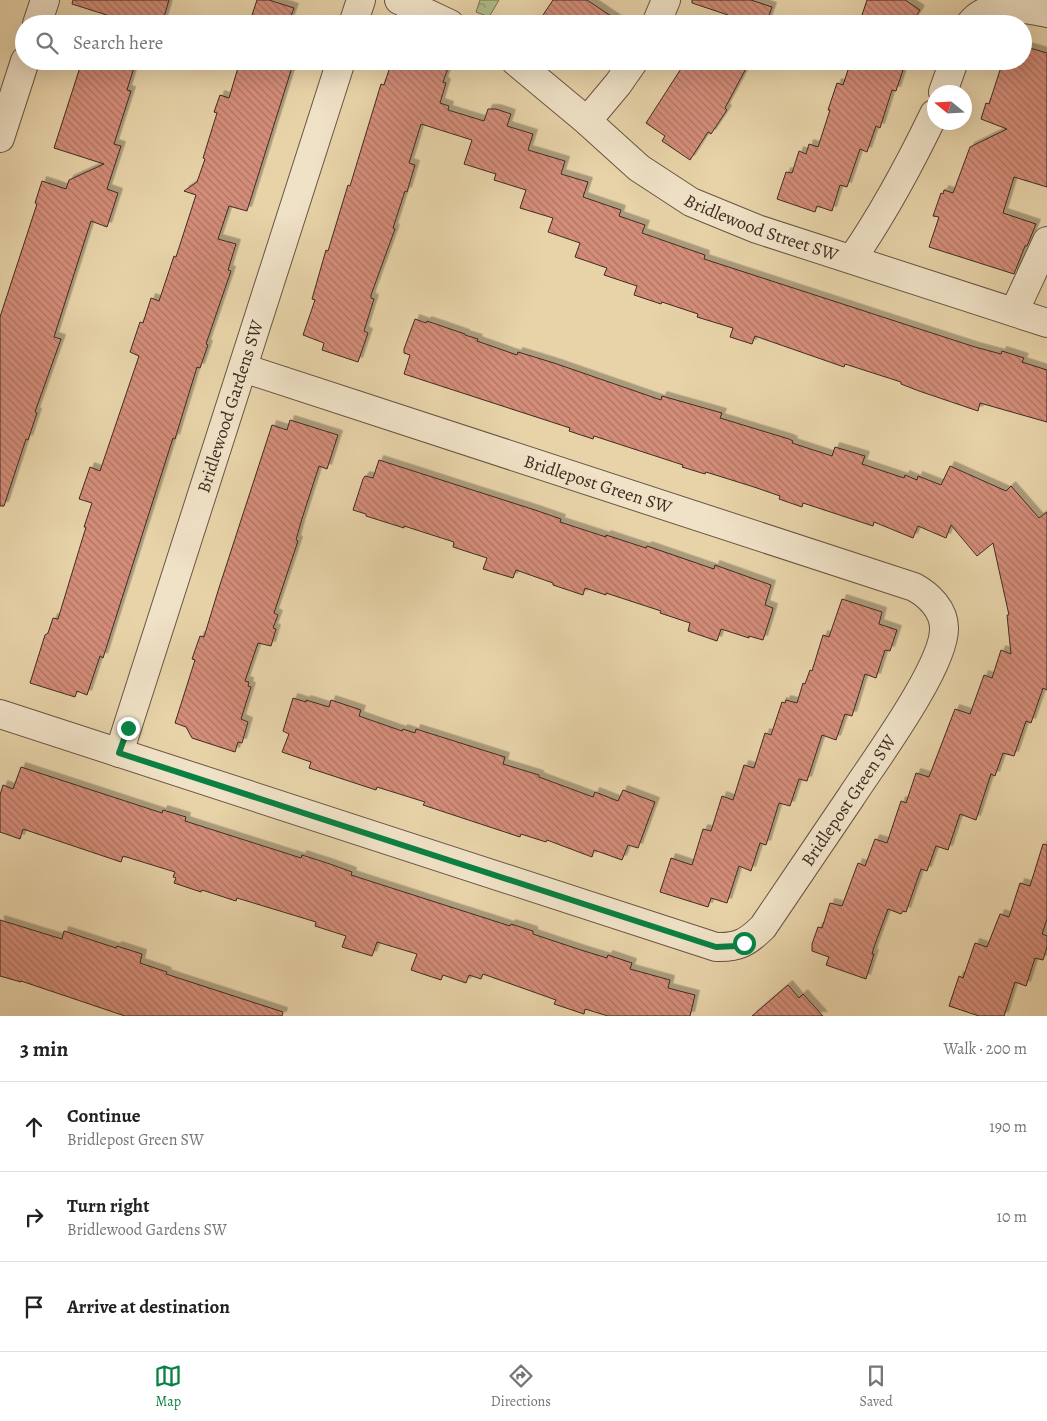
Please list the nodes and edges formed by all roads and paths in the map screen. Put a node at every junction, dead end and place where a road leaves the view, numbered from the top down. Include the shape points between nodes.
1 (45, 0) edge
2 (361, 0) edge
3 (398, 0) edge
4 (666, 0) edge
5 (1047, 13) edge
6 (40, 15) edge
7 (357, 15) edge
8 (430, 15) edge
9 (660, 15) edge
10 (979, 15) edge
11 (22, 70) edge
12 (338, 70) edge
13 (526, 70) edge
14 (628, 70) edge
15 (951, 70) edge
16 (945, 85) edge
17 (587, 121) junction
18 (2, 122) edge
19 (927, 129) edge
20 (1047, 241) edge
21 (852, 259) junction
22 (1014, 312) junction
23 (1047, 323) edge
24 (243, 368) junction
25 (0, 714) edge
26 (119, 753) junction

1 - 6 street
2 - 7 street
3 - 8 street
4 - 9 street
5 - 10 street via 1009,6
11 - 18 street
12 - 24 street, Bridlewood Gardens SW
13 - 17 street, Bridlewood Street SW
14 - 17 street
15 - 16 street
17 - 21 street, Bridlewood Street SW via 639,168 691,202 757,229
19 - 21 street via 907,171
20 - 22 street
21 - 22 street, Bridlewood Street SW
22 - 23 street, Bridlewood Street SW
24 - 26 street, Bridlewood Gardens SW
24 - 26 street, Bridlepost Green SW via 914,587 925,592 940,613 944,628 942,644 908,711 763,927 737,946 716,947
25 - 26 street, Bridlepost Green SW

